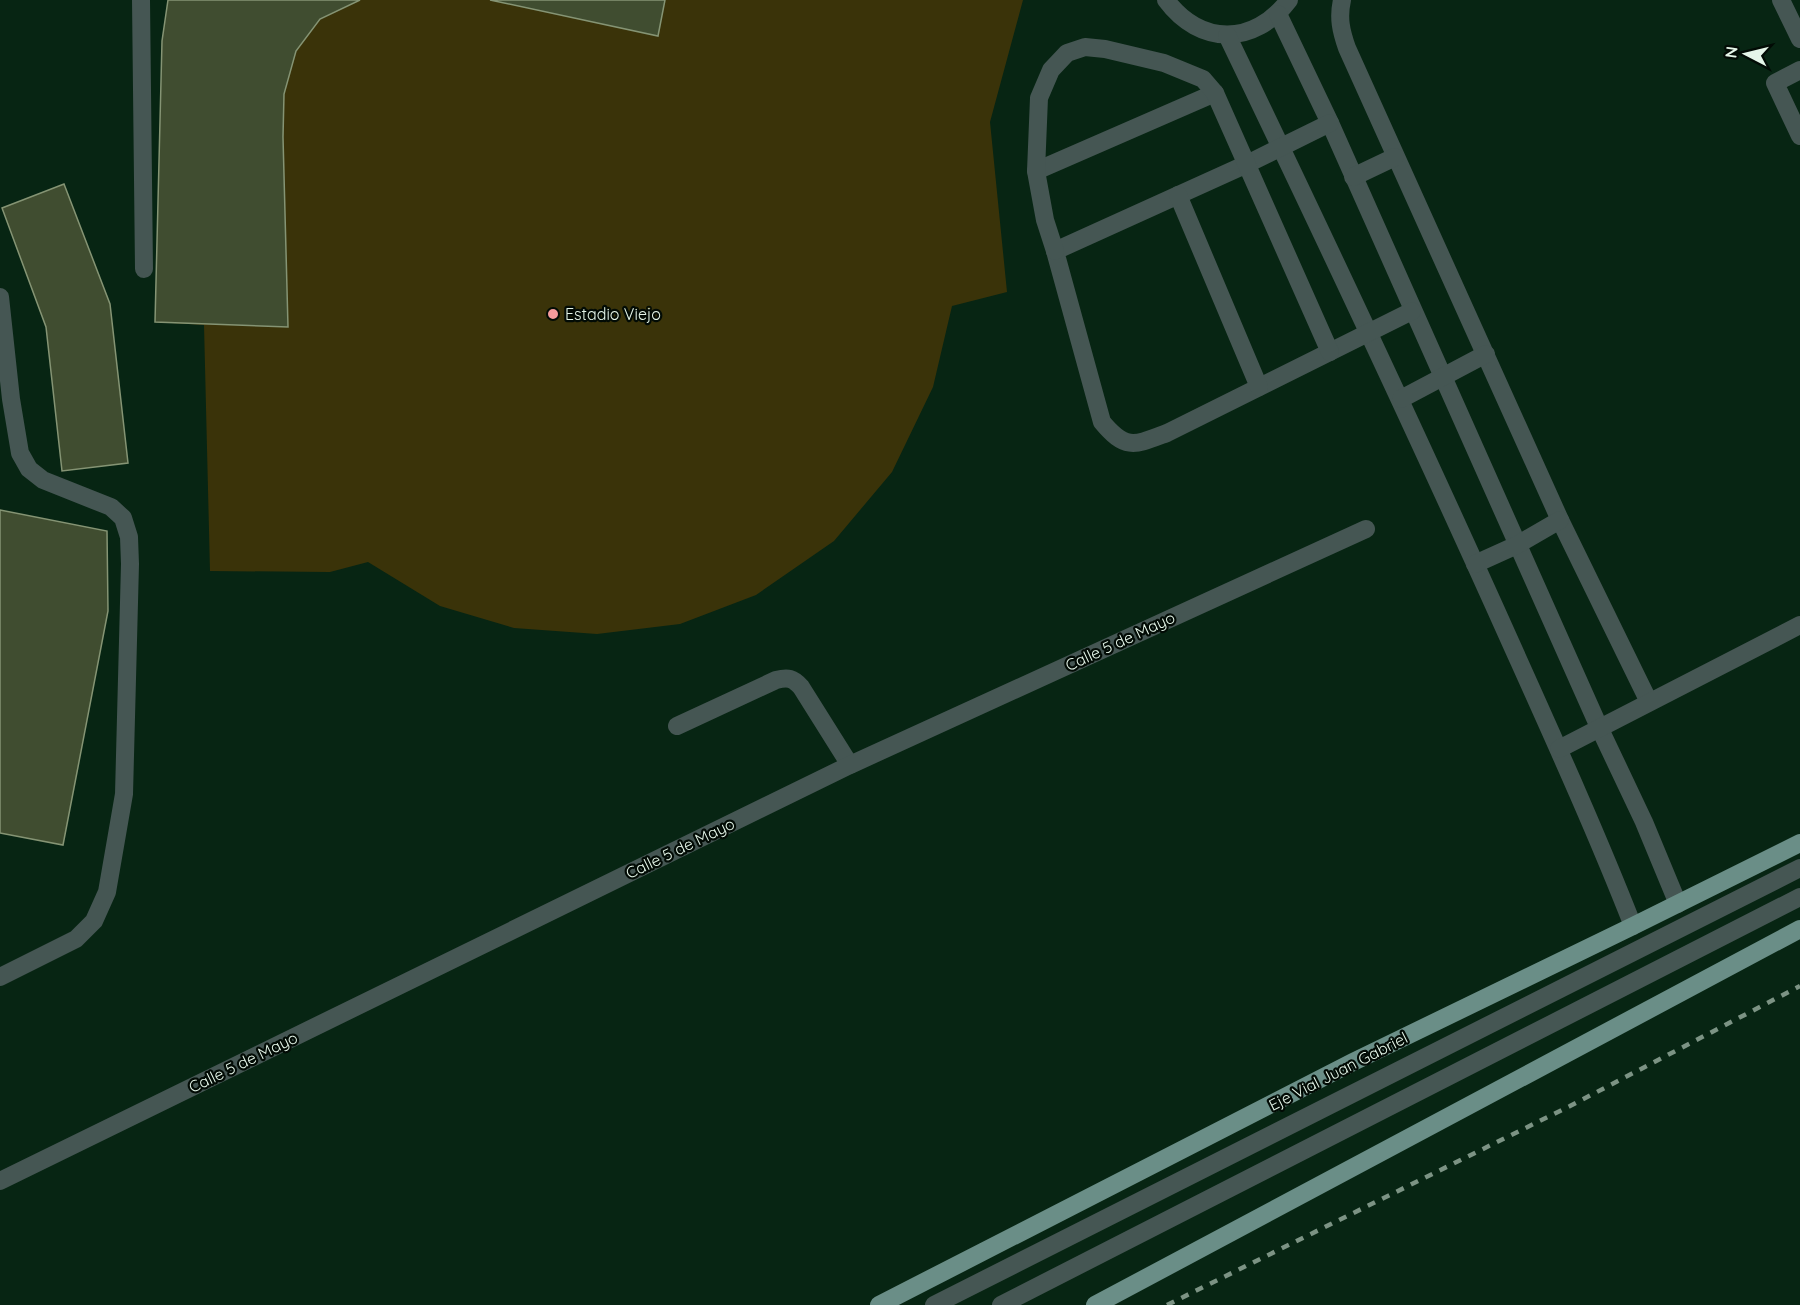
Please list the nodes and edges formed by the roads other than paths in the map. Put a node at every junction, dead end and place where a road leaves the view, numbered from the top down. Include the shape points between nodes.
1 (141, 0) edge
2 (1166, 0) edge
3 (1342, 0) edge
4 (1783, 2) edge
5 (1283, 7) edge
6 (1227, 35) junction
7 (1800, 39) edge
8 (1800, 70) edge
9 (1215, 93) junction
10 (1330, 123) junction
11 (1800, 136) edge
12 (1280, 146) junction
13 (1395, 157) junction
14 (1247, 164) junction
15 (1036, 171) junction
16 (1353, 177) junction
17 (1178, 195) junction
18 (1055, 252) junction
19 (144, 269) dead end
20 (0, 297) edge
21 (1412, 311) junction
22 (1369, 332) junction
23 (1330, 352) junction
24 (1486, 354) junction
25 (1442, 377) junction
26 (1259, 387) junction
27 (1401, 399) junction
28 (1560, 520) junction
29 (1366, 529) dead end
30 (1517, 545) junction
31 (1476, 564) junction
32 (1800, 625) edge
33 (1649, 702) junction
34 (677, 726) dead end
35 (1599, 728) junction
36 (1558, 749) junction
37 (850, 765) junction
38 (1800, 843) edge
39 (1800, 868) edge
40 (1800, 897) edge
41 (1678, 904) junction
42 (1633, 926) junction
43 (1800, 929) edge
44 (0, 977) edge
45 (0, 1181) edge
46 (879, 1305) edge
47 (934, 1305) edge
48 (1001, 1305) edge
49 (1095, 1305) edge

1 - 19 street
2 - 6 street via 1191,25
3 - 13 street via 1340,29
4 - 7 street
5 - 6 street via 1263,26
5 - 10 street
6 - 12 street
8 - 11 street via 1775,84
9 - 14 street
9 - 15 street
9 - 15 street via 1203,79 1164,63 1105,49 1085,47 1067,53 1051,70 1039,98
10 - 12 street
10 - 16 street
12 - 14 street
12 - 22 street
13 - 16 street
13 - 24 street
14 - 17 street
14 - 23 street
15 - 18 street
16 - 21 street
17 - 18 street
17 - 26 street
18 - 26 street via 1102,422 1124,442 1138,444 1167,433
20 - 44 street via 20,453 28,469 43,480 111,507 123,518 129,537 130,564 124,794 106,892 94,921 76,939
21 - 22 street
21 - 25 street
22 - 23 street
22 - 27 street
23 - 26 street
24 - 25 street
24 - 28 street
25 - 27 street
25 - 30 street
27 - 31 street
28 - 30 street
28 - 33 street
29 - 37 street, Calle 5 de Mayo
30 - 31 street
30 - 35 street
31 - 36 street
32 - 33 street
33 - 35 street
34 - 37 street via 776,680 794,679
35 - 36 street
35 - 41 street
36 - 42 street
37 - 45 street, Calle 5 de Mayo
38 - 41 main road, Eje Vial Juan Gabriel
39 - 47 street
40 - 48 street
41 - 42 main road, Eje Vial Juan Gabriel
42 - 46 main road, Eje Vial Juan Gabriel via 1353,1062
43 - 49 main road

